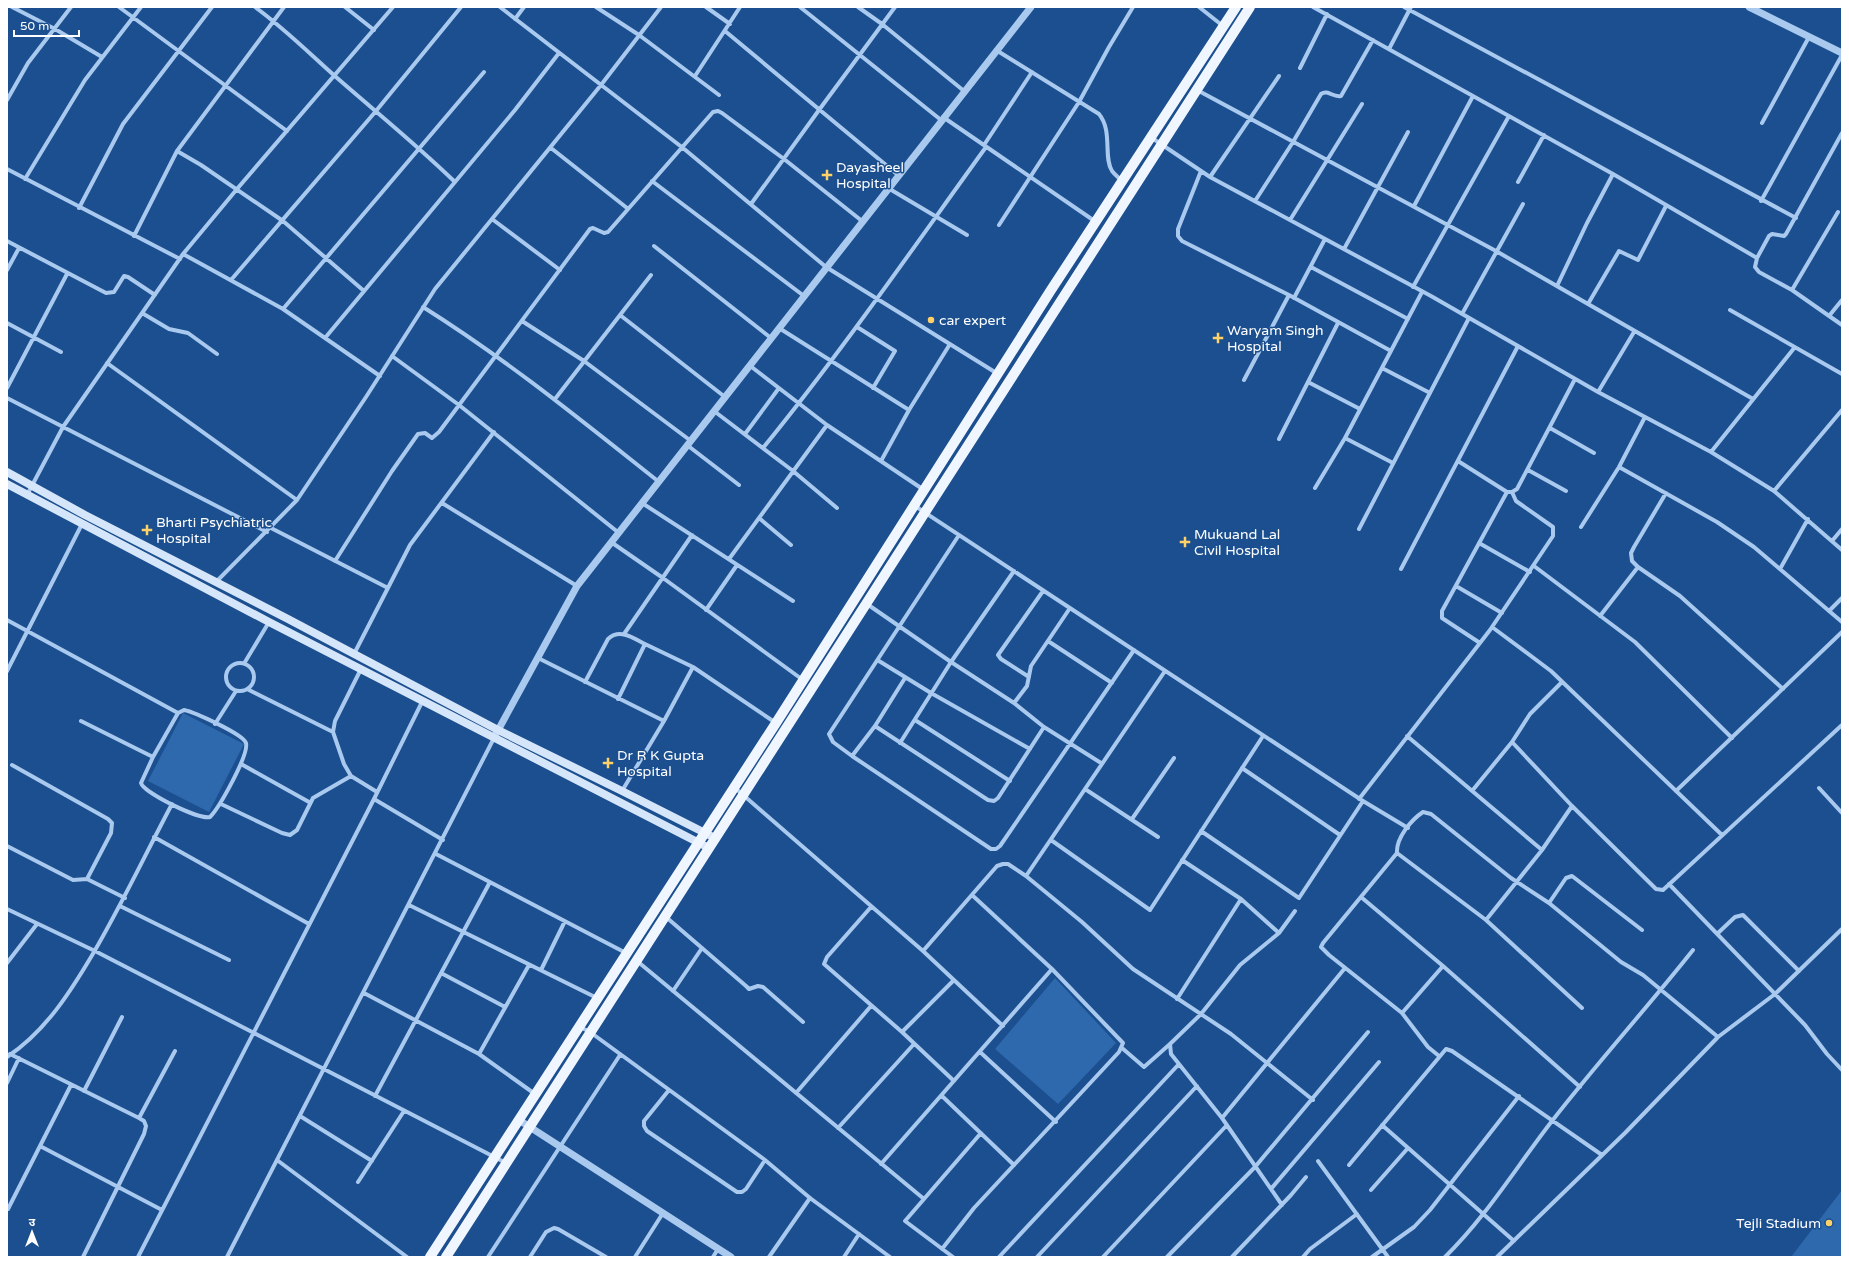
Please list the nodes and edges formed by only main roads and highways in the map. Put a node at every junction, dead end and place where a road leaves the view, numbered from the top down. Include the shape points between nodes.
1 (1236, 7) edge
2 (1250, 7) edge
3 (7, 472) edge
4 (7, 484) edge
5 (705, 832) junction
6 (715, 838) junction
7 (698, 842) junction
8 (709, 848) junction
9 (430, 1257) edge
10 (446, 1257) edge

1 - 5 main road
2 - 6 main road
3 - 5 main road via 498,730
4 - 7 main road via 269,622
5 - 6 main road
5 - 7 main road
6 - 8 main road
7 - 8 main road
7 - 9 main road
8 - 10 main road

